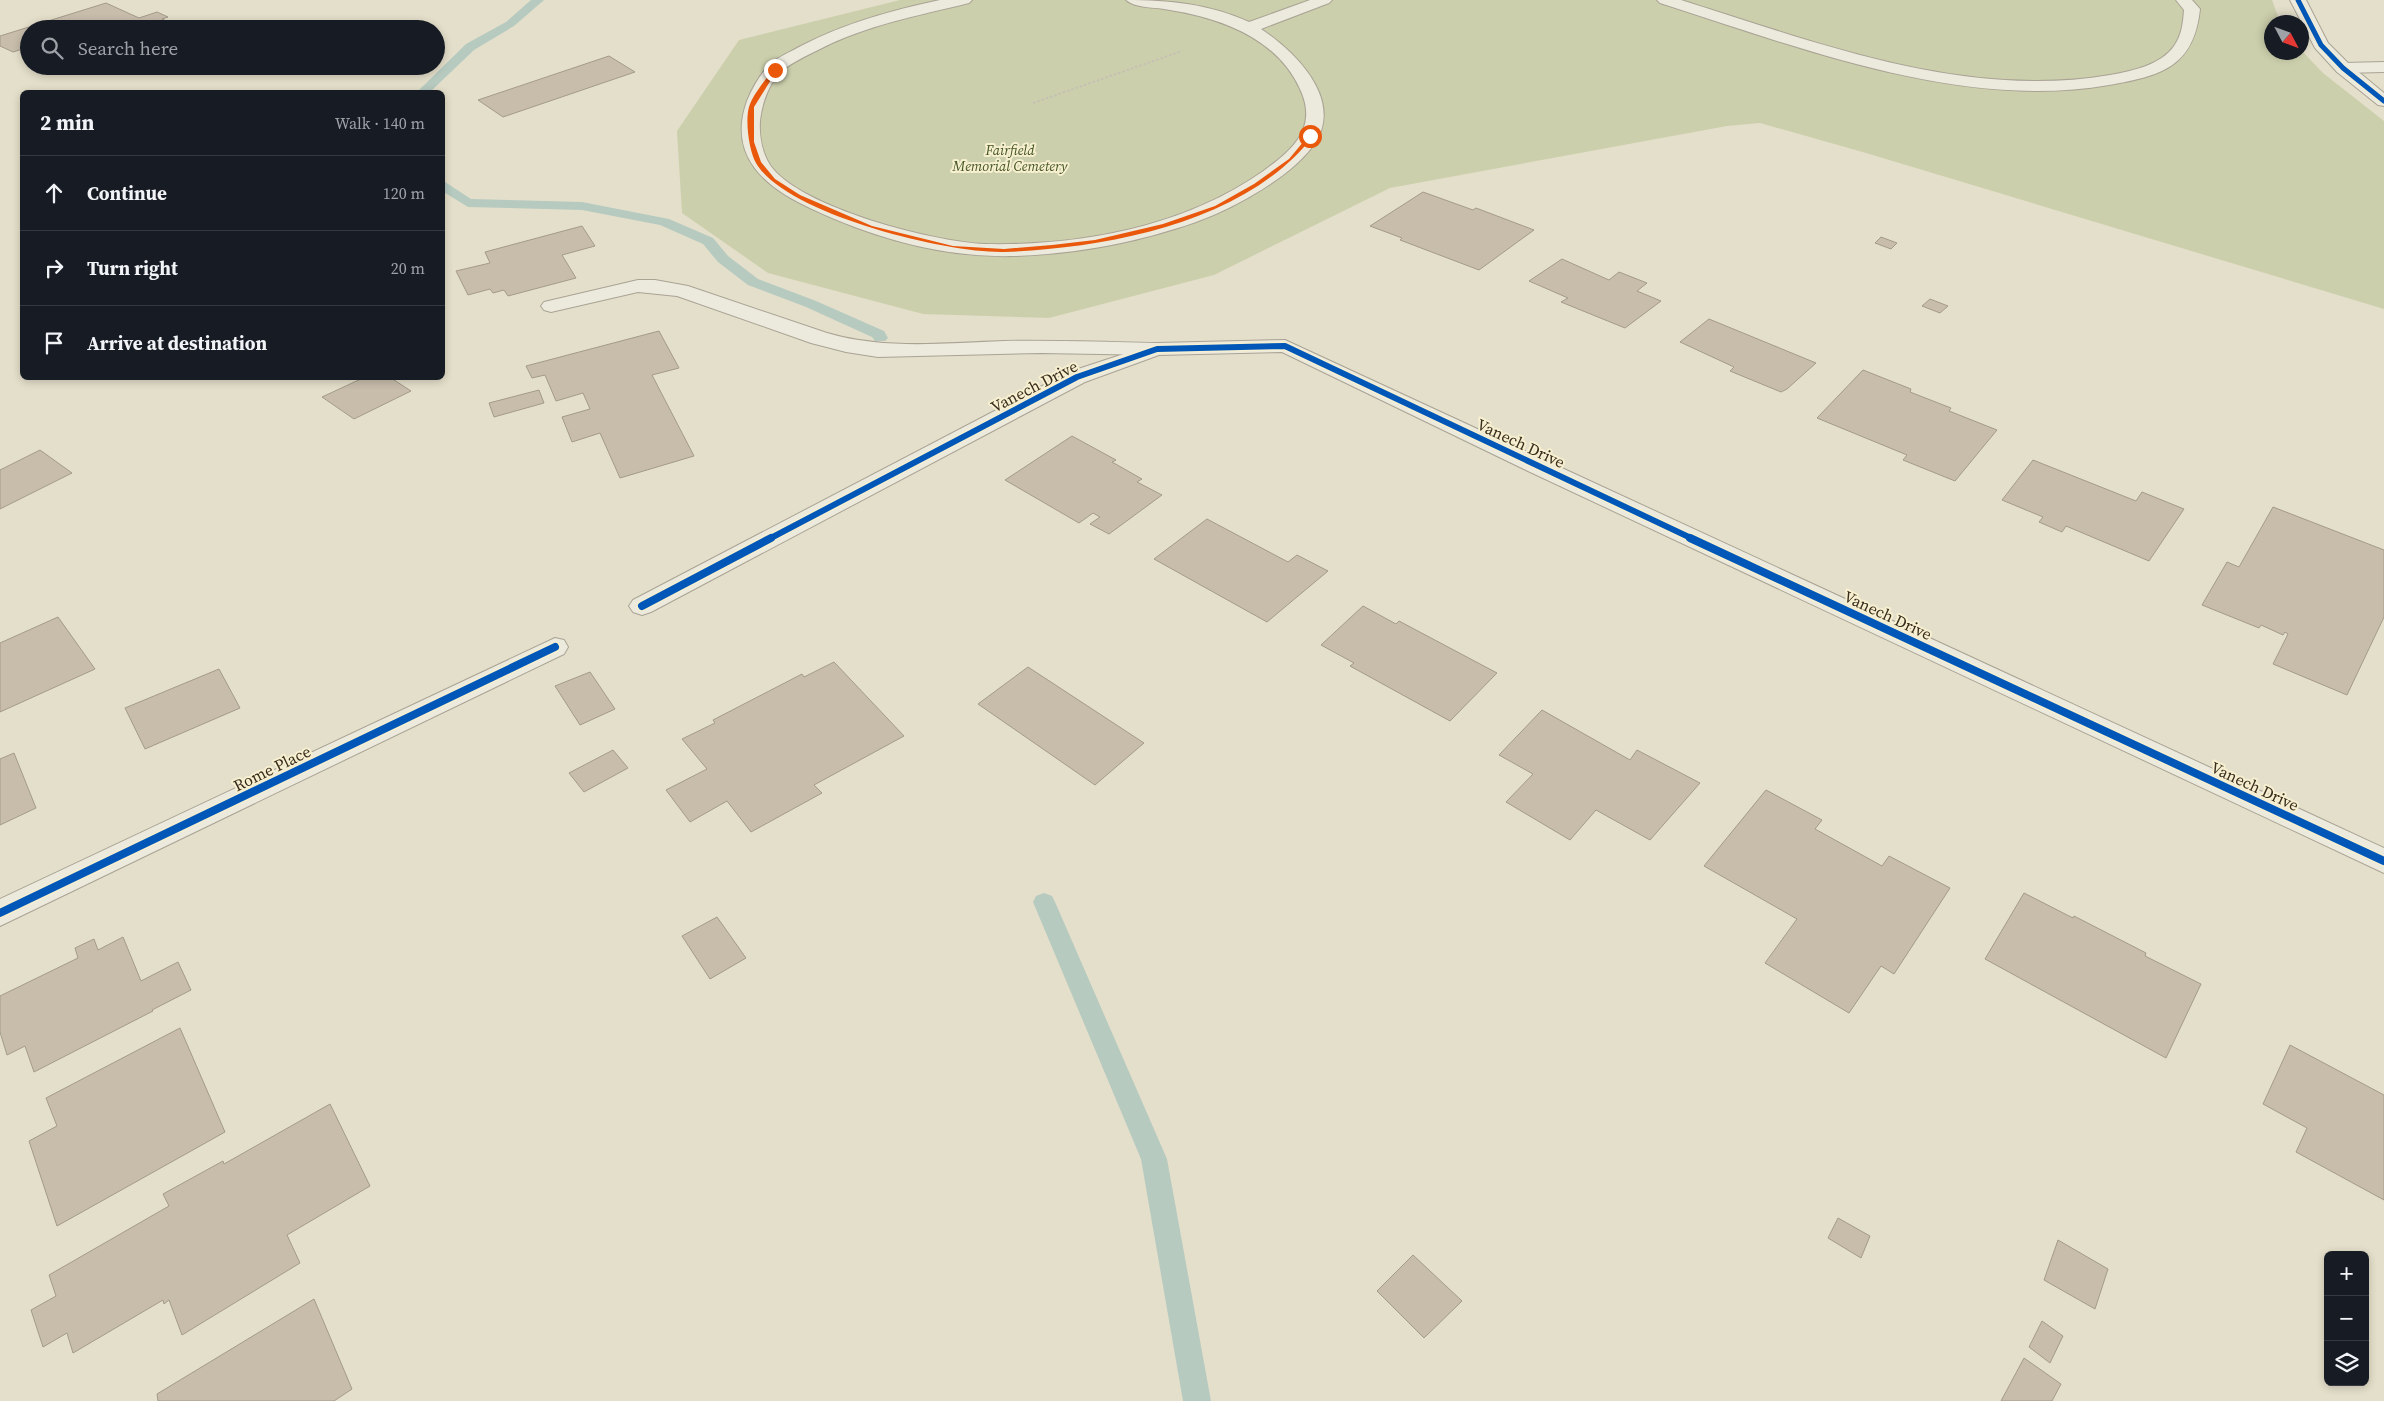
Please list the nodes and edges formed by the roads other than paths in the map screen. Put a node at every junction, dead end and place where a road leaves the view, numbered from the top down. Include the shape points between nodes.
1 (964, 0) edge
2 (1134, 0) edge
3 (1324, 0) edge
4 (1665, 0) edge
5 (2184, 0) edge
6 (2298, 0) edge
7 (1251, 27) junction
8 (2384, 67) edge
9 (2344, 68) junction
10 (2384, 101) edge
11 (551, 306) dead end
12 (1157, 349) junction
13 (642, 606) dead end
14 (555, 647) dead end
15 (2384, 861) edge
16 (0, 913) edge

1 - 7 street via 850,29 797,54 775,70 752,107 751,142 758,162 774,180 835,214 898,236 953,247 1004,250 1052,246 1095,241 1164,225 1217,207 1256,185 1291,160 1310,136 1315,116 1311,91 1276,45
2 - 7 street via 1229,19
3 - 7 street
4 - 5 street via 1830,50 1944,79 1999,86 2056,86 2106,81 2152,70 2180,53 2191,30 2192,9
6 - 9 street via 2321,45
8 - 9 street
9 - 10 street
11 - 12 street via 638,286 655,286 681,290 846,346 878,350
12 - 13 street, Vanech Drive via 1077,377
12 - 15 street, Vanech Drive via 1285,346
14 - 16 street, Rome Place

